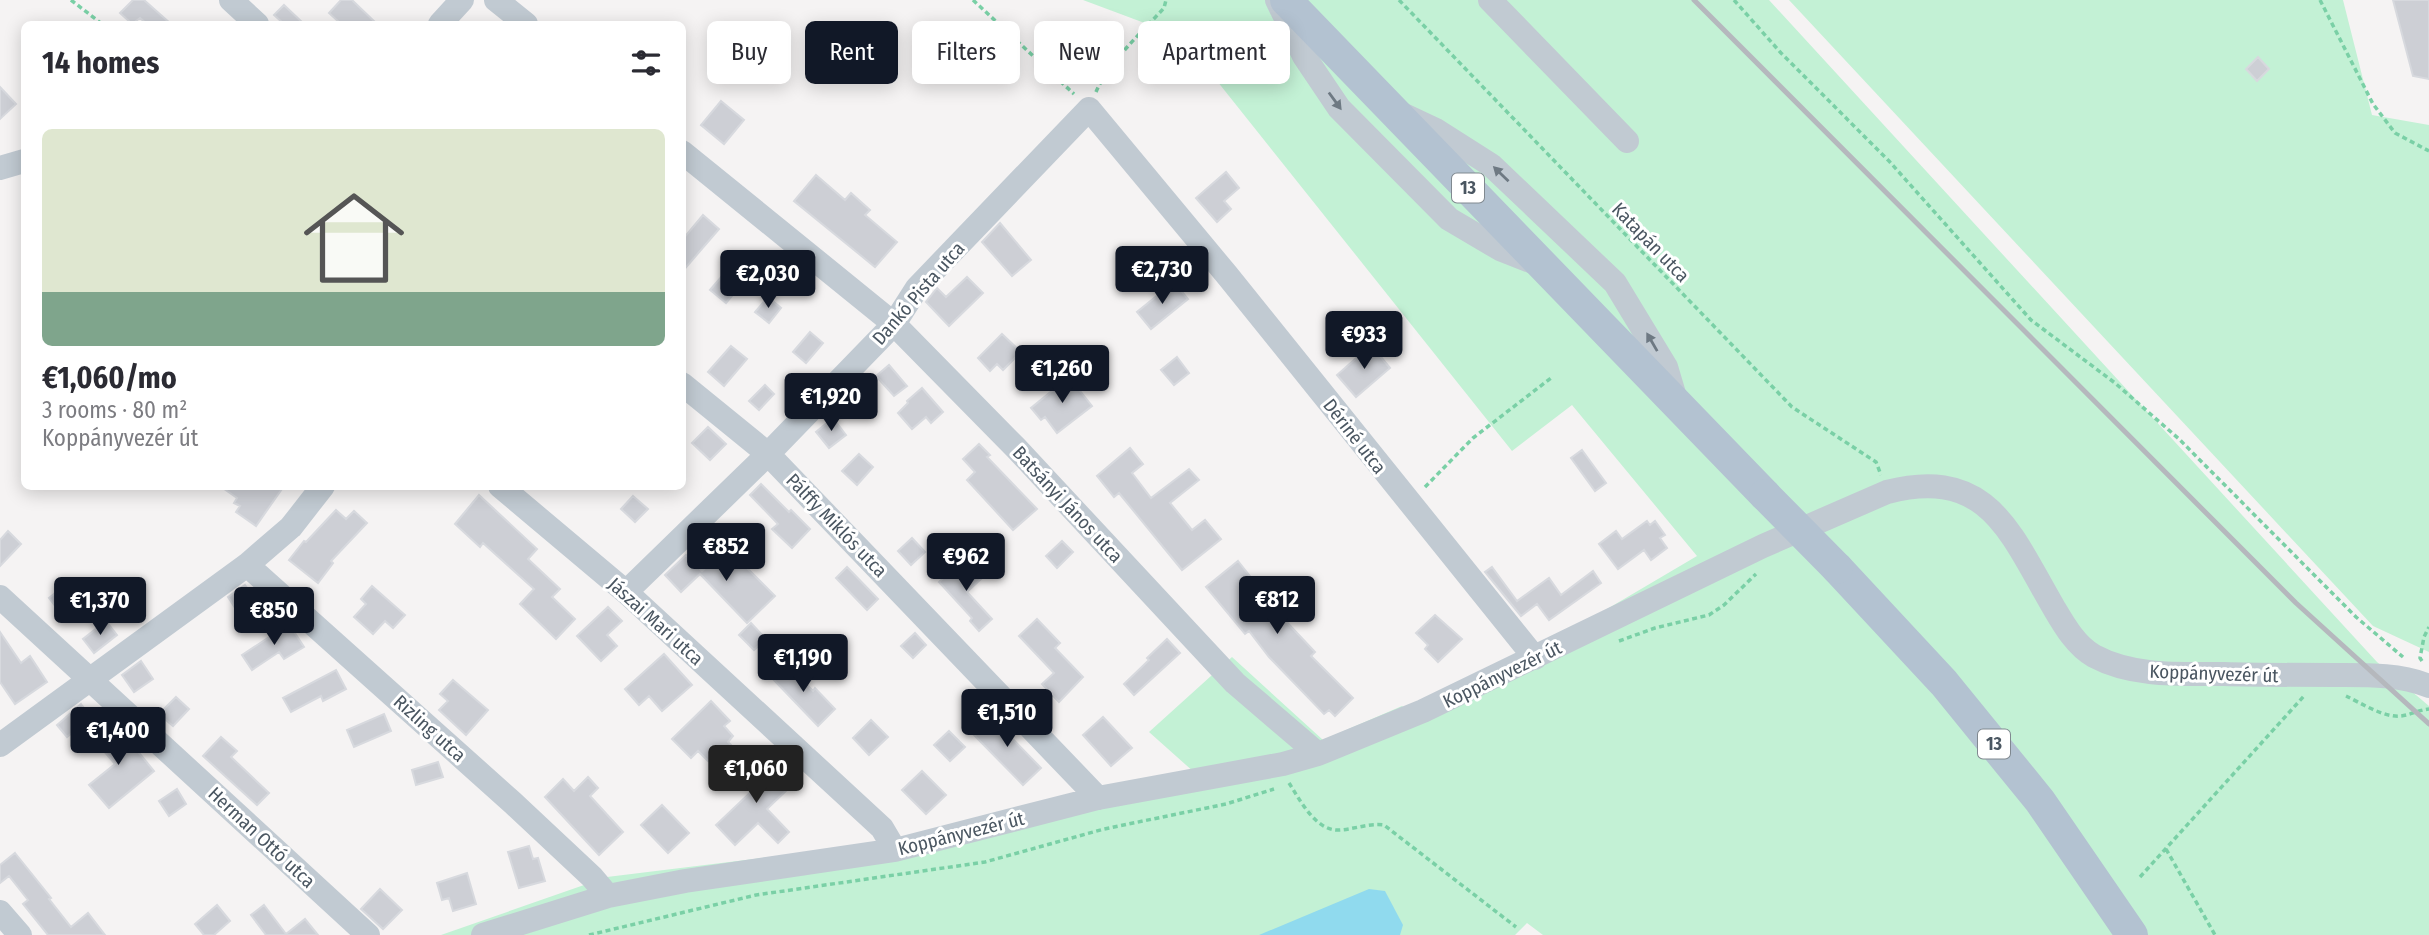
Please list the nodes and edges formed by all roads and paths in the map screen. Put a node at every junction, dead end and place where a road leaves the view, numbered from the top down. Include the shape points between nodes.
1 (71, 0) edge
2 (231, 0) edge
3 (462, 0) edge
4 (496, 0) edge
5 (973, 0) edge
6 (1166, 0) edge
7 (1277, 0) edge
8 (1286, 0) edge
9 (1399, 0) edge
10 (1490, 0) edge
11 (1734, 0) edge
12 (2320, 0) edge
13 (98, 21) edge
14 (254, 21) edge
15 (443, 21) edge
16 (522, 21) edge
17 (1089, 109) junction
18 (1391, 109) junction
19 (1627, 141) dead end
20 (2429, 152) edge
21 (686, 155) edge
22 (21, 162) edge
23 (0, 168) edge
24 (1546, 267) junction
25 (894, 324) junction
26 (1551, 378) dead end
27 (686, 387) edge
28 (1678, 405) junction
29 (768, 454) junction
30 (320, 490) edge
31 (505, 490) edge
32 (1887, 492) junction
33 (1409, 504) junction
34 (247, 565) junction
35 (626, 592) junction
36 (0, 597) edge
37 (2429, 627) edge
38 (2429, 633) edge
39 (2424, 637) junction
40 (1535, 658) junction
41 (91, 679) junction
42 (2428, 679) edge
43 (2309, 690) dead end
44 (2344, 695) dead end
45 (2429, 709) edge
46 (0, 745) edge
47 (1318, 754) junction
48 (1283, 764) junction
49 (1098, 798) junction
50 (2166, 849) junction
51 (895, 850) junction
52 (2140, 877) dead end
53 (608, 896) junction
54 (0, 912) edge
55 (1517, 927) dead end
56 (20, 935) edge
57 (368, 935) edge
58 (483, 935) edge
59 (2132, 935) edge
60 (2216, 935) edge

1 - 13 path
2 - 14 street
3 - 15 street
4 - 16 street
5 - 17 path
6 - 17 path via 1100,83
7 -> 24 street via 1304,57 1339,108 1449,219 1500,249
8 - 18 main road, 13
9 - 32 path, Katapán utca via 1791,407 1876,463
10 - 19 street
11 - 42 path via 1889,161 2031,320 2115,383 2179,439 2356,617
12 - 20 path via 2373,104 2395,133
17 - 25 street, Dankó Pista utca via 917,288
17 - 33 street, Dériné utca
18 - 24 main road, 13
28 -> 18 street via 1667,368 1615,283 1491,165 1436,130
21 - 25 street, Batsányi János utca
22 - 23 street
24 - 28 main road, 13
25 - 29 street, Dankó Pista utca
25 - 47 street, Batsányi János utca via 1235,683
26 - 33 path via 1473,438
27 - 29 street, Pálffy Miklós utca
28 - 59 main road, 13, bridge via 1944,683 2040,801
29 - 35 street, Dankó Pista utca
29 - 49 street, Pálffy Miklós utca
30 - 34 street via 292,527
31 - 35 street, Jászai Mari utca
32 - 40 street, Koppányvezér út via 1763,546
32 - 42 street, Koppányvezér út via 1932,485 1961,491 1986,505 2012,537 2079,644 2111,664 2157,673
33 - 40 street, Dériné utca
34 - 41 street
34 - 53 street, Rizling utca via 523,812
35 - 51 street, Jászai Mari utca via 881,828
36 - 41 street, Herman Ottó utca
37 - 39 path
38 - 39 path
39 - 42 path via 2420,658
40 - 47 street, Koppányvezér út
41 - 46 street
41 - 57 street, Herman Ottó utca
43 - 50 path
44 - 45 path via 2388,714 2401,716
47 - 48 street, Koppányvezér út
48 - 49 street, Koppányvezér út
48 - 55 path via 1300,800 1324,826 1334,831 1374,824 1390,828
49 - 51 street, Koppányvezér út
50 - 52 path
50 - 60 path
51 - 53 street, Koppányvezér út
53 - 58 street, Koppányvezér út
54 - 56 street

